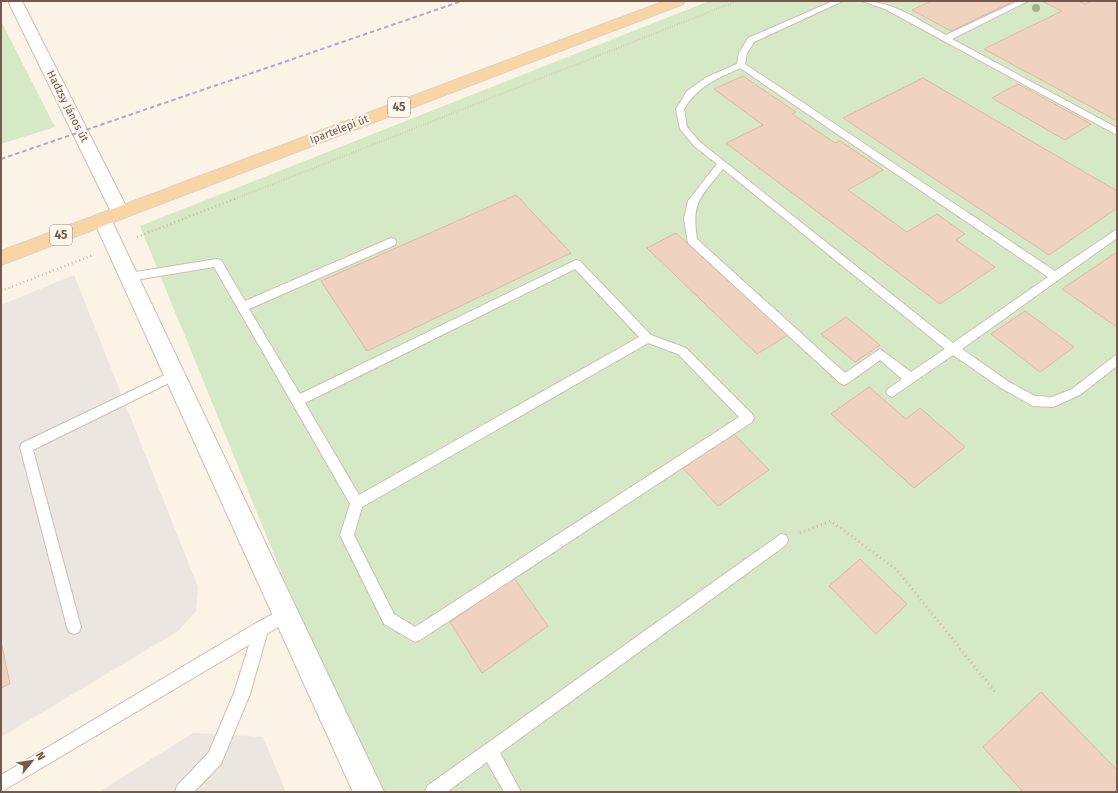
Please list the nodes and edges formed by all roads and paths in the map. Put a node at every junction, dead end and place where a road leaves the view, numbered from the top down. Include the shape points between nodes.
1 (15, 1) edge
2 (678, 1) edge
3 (737, 1) edge
4 (839, 1) edge
5 (866, 1) edge
6 (1024, 1) edge
7 (947, 38) junction
8 (740, 65) junction
9 (1117, 132) edge
10 (722, 164) junction
11 (111, 216) junction
12 (1117, 233) edge
13 (391, 242) dead end
14 (114, 246) junction
15 (1, 258) edge
16 (1056, 277) junction
17 (129, 278) junction
18 (1, 291) edge
19 (243, 307) junction
20 (647, 338) junction
21 (953, 349) junction
22 (1117, 358) edge
23 (175, 375) junction
24 (911, 378) junction
25 (892, 392) dead end
26 (298, 401) junction
27 (357, 503) junction
28 (781, 540) joint
29 (286, 614) junction
30 (74, 627) dead end
31 (261, 628) junction
32 (995, 692) dead end
33 (490, 751) junction
34 (1, 784) edge
35 (183, 792) edge
36 (369, 792) edge
37 (433, 792) edge
38 (513, 792) edge

1 - 11 street, Hadzsy János út
2 - 11 main road, Ipartelepi út / 45
3 - 14 path
4 - 8 lane via 751,40
5 - 7 lane via 888,7
6 - 7 lane
7 - 9 lane
8 - 10 lane via 710,79 695,90 680,109 683,127 697,144
8 - 16 lane
10 - 21 lane
10 - 24 lane via 693,201 689,219 692,240 844,380 880,354
11 - 14 street, Hadzsy János út
11 - 15 main road, Ipartelepi út / 45
12 - 16 lane
13 - 19 lane
14 - 17 street, Hadzsy János út
14 - 18 path
16 - 21 lane
17 - 19 lane via 217,263
17 - 23 street, Hadzsy János út
19 - 26 lane
20 - 26 lane via 576,264
20 - 27 lane
20 - 27 lane via 682,351 748,418 415,635 390,619 347,535
21 - 22 lane via 1033,401 1053,402 1076,392
21 - 24 lane
23 - 29 street, Hadzsy János út
23 - 30 lane via 26,447
24 - 25 lane
26 - 27 lane
28 - 32 path via 831,521 897,570
28 - 33 lane
29 - 31 lane
29 - 36 street, Hadzsy János út
31 - 34 lane
31 - 35 lane via 242,694 215,758
33 - 37 lane
33 - 38 lane

